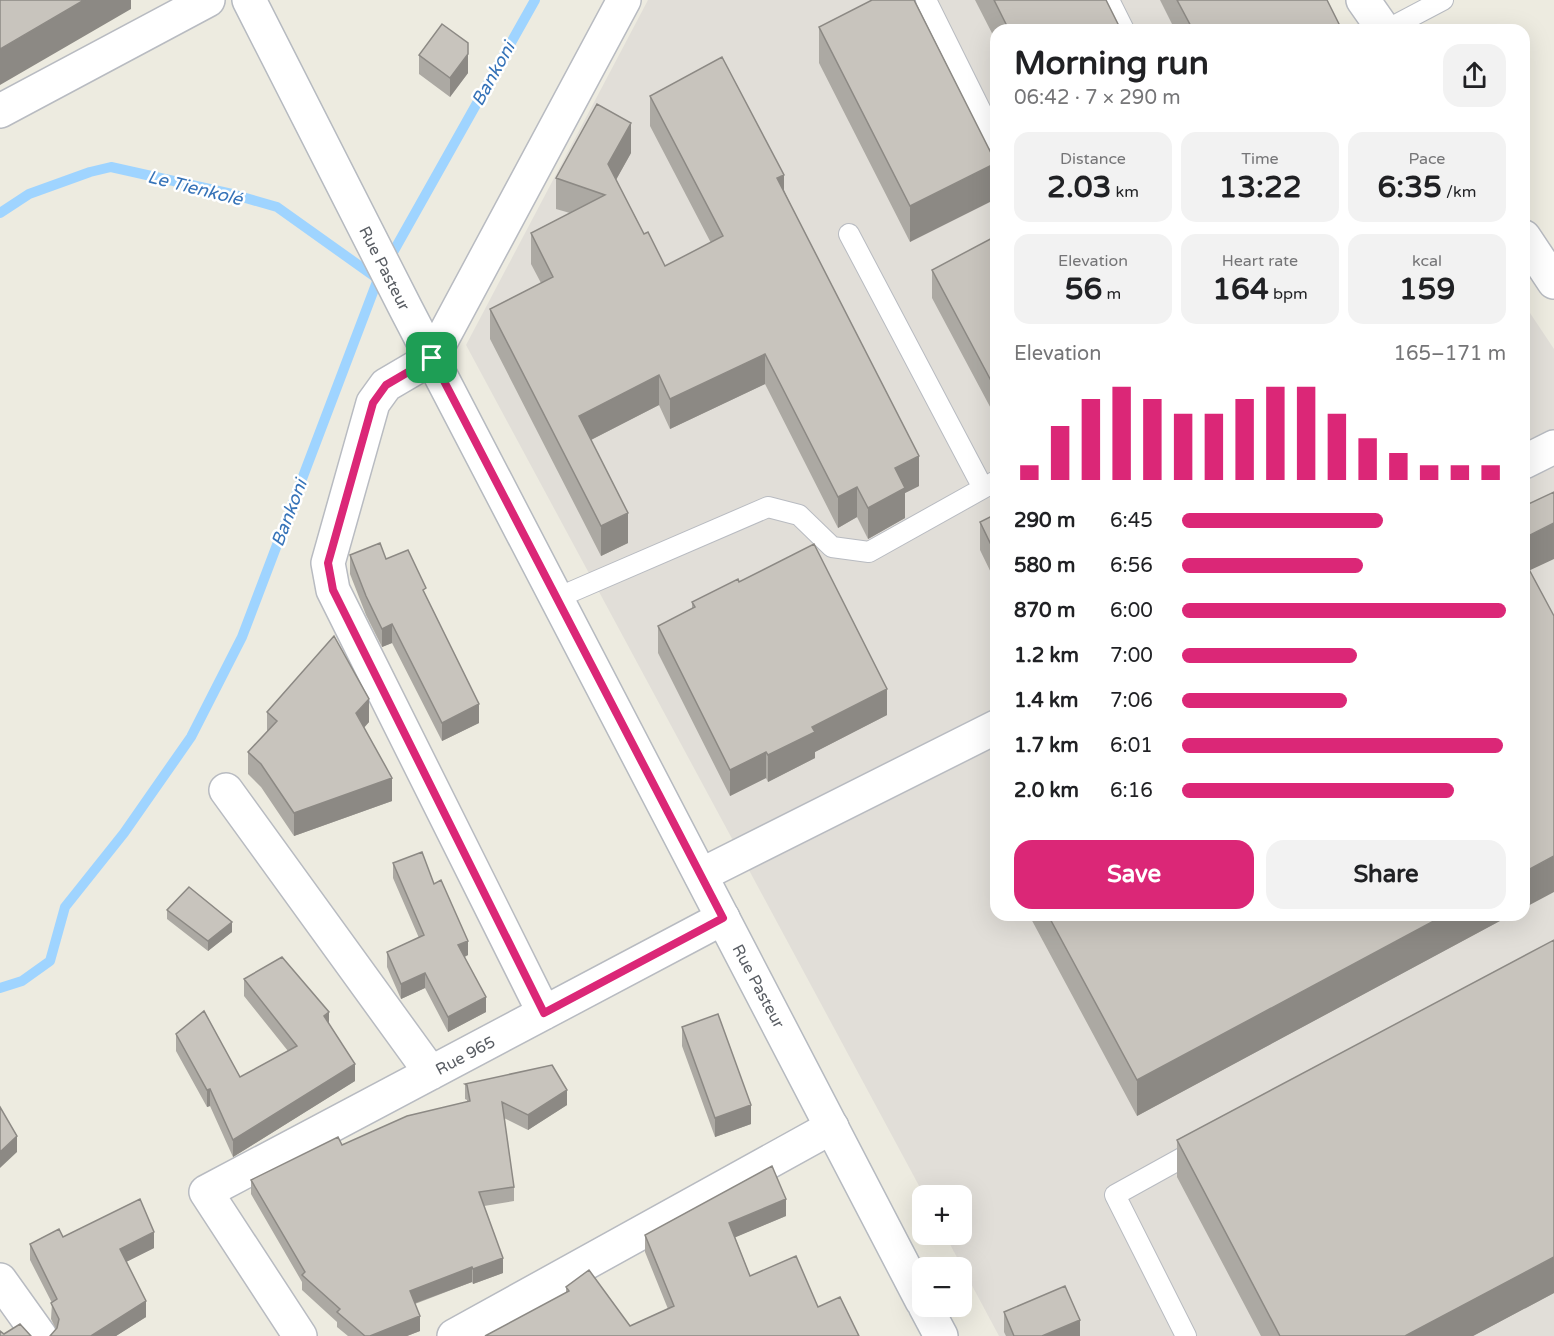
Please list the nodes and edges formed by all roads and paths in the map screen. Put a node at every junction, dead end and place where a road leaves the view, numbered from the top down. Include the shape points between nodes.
1 (208, 0) edge
2 (249, 0) edge
3 (624, 0) edge
4 (926, 0) edge
5 (1109, 0) edge
6 (1363, 0) edge
7 (1443, 0) edge
8 (1121, 24) edge
9 (1381, 24) edge
10 (1397, 24) edge
11 (0, 111) edge
12 (990, 129) edge
13 (849, 234) dead end
14 (1530, 246) edge
15 (1554, 282) edge
16 (432, 358) junction
17 (1554, 447) edge
18 (1530, 459) edge
19 (990, 485) edge
20 (557, 598) junction
21 (990, 730) edge
22 (226, 790) dead end
23 (701, 875) junction
24 (723, 918) junction
25 (544, 1013) junction
26 (430, 1073) junction
27 (832, 1127) junction
28 (1219, 1138) edge
29 (0, 1280) edge
30 (912, 1282) edge
31 (932, 1317) edge
32 (40, 1336) edge
33 (300, 1336) edge
34 (454, 1336) edge
35 (941, 1336) edge
36 (1186, 1336) edge

1 - 11 street
2 - 16 street, Rue Pasteur
3 - 16 street
4 - 12 lane
5 - 8 lane
6 - 9 street
7 - 10 lane
13 - 19 lane
14 - 15 street
16 - 20 street, Rue Pasteur
16 - 25 street via 386,385 373,403 328,563 333,590
17 - 18 street
19 - 20 lane via 868,552 832,547 799,515 768,507
20 - 23 street, Rue Pasteur
21 - 23 street
22 - 26 street
23 - 24 street, Rue Pasteur
24 - 25 street, Rue 965
24 - 27 street, Rue Pasteur
25 - 26 street, Rue 965
26 - 33 street, Rue 965 via 206,1192
27 - 30 street, Rue Pasteur
27 - 34 street
28 - 36 lane via 1115,1195
29 - 32 street
31 - 35 street

